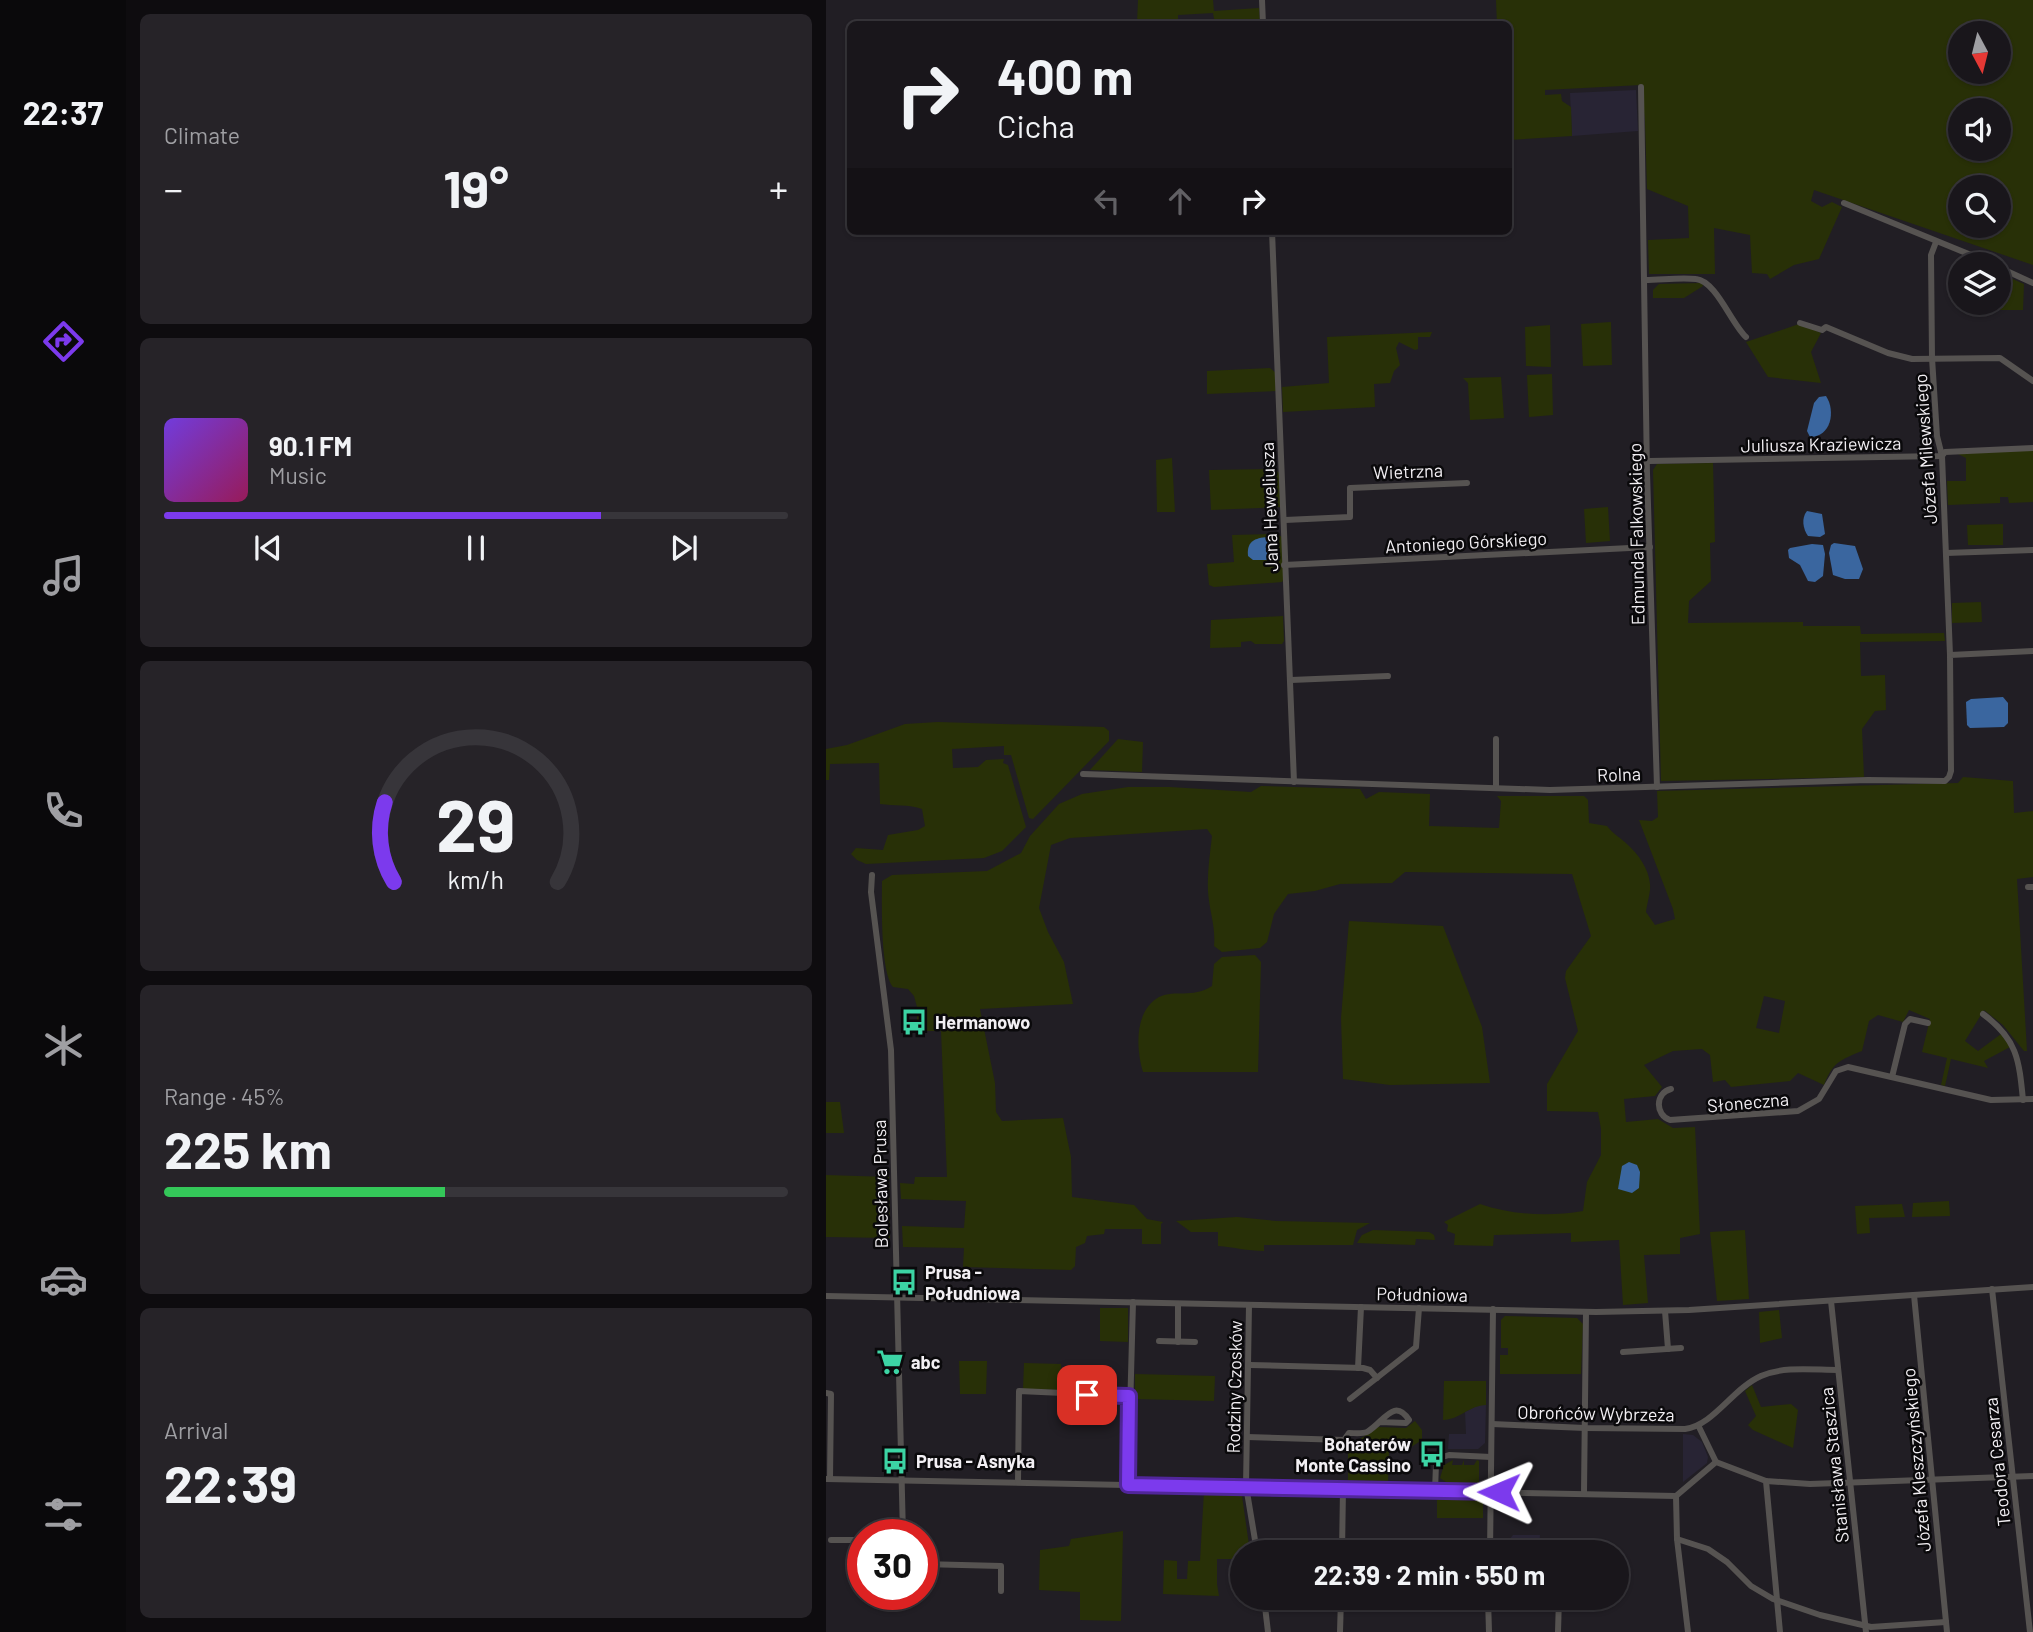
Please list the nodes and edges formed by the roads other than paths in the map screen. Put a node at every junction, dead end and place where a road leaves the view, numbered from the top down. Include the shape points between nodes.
1 (1262, 0) edge
2 (1263, 21) edge
3 (1641, 87) dead end
4 (1844, 203) dead end
5 (1272, 235) edge
6 (1936, 242) junction
7 (1962, 252) edge
8 (2011, 273) edge
9 (1645, 280) junction
10 (2033, 283) edge
11 (1800, 323) dead end
12 (1746, 337) dead end
13 (1932, 358) junction
14 (2033, 381) edge
15 (2033, 448) edge
16 (1942, 456) junction
17 (1649, 461) junction
18 (1468, 483) dead end
19 (1284, 520) junction
20 (1650, 547) junction
21 (2033, 550) edge
22 (1946, 553) junction
23 (1284, 565) junction
24 (2033, 651) edge
25 (1950, 655) junction
26 (1388, 676) dead end
27 (1291, 680) junction
28 (1496, 739) dead end
29 (1083, 774) dead end
30 (1294, 782) junction
31 (1657, 787) junction
32 (1496, 789) junction
33 (872, 875) dead end
34 (1983, 1014) dead end
35 (1928, 1023) dead end
36 (1892, 1077) junction
37 (1671, 1089) dead end
38 (2033, 1099) edge
39 (2024, 1100) junction
40 (2033, 1287) edge
41 (1992, 1289) junction
42 (826, 1296) edge
43 (1914, 1296) junction
44 (897, 1297) junction
45 (1831, 1301) junction
46 (1133, 1302) junction
47 (1178, 1304) junction
48 (1249, 1305) junction
49 (1361, 1307) junction
50 (1419, 1308) junction
51 (1493, 1310) junction
52 (1665, 1311) junction
53 (1586, 1312) junction
54 (1159, 1342) dead end
55 (1178, 1342) junction
56 (1195, 1342) dead end
57 (1681, 1348) dead end
58 (1668, 1349) junction
59 (1623, 1352) dead end
60 (1250, 1365) junction
61 (1358, 1368) junction
62 (1838, 1370) junction
63 (1377, 1378) junction
64 (826, 1393) edge
65 (1129, 1396) junction
66 (1350, 1399) dead end
67 (1380, 1422) dead end
68 (1492, 1424) junction
69 (1699, 1427) junction
70 (1584, 1428) junction
71 (1247, 1437) junction
72 (1491, 1457) junction
73 (1716, 1462) junction
74 (2033, 1476) edge
75 (2013, 1477) junction
76 (828, 1479) edge
77 (902, 1479) junction
78 (1932, 1480) junction
79 (1766, 1481) junction
80 (1018, 1482) junction
81 (1850, 1483) junction
82 (1128, 1485) junction
83 (1246, 1486) junction
84 (1343, 1489) junction
85 (1435, 1491) junction
86 (1491, 1492) junction
87 (1584, 1493) junction
88 (1676, 1496) junction
89 (902, 1519) edge
90 (1677, 1539) junction
91 (831, 1540) dead end
92 (847, 1540) edge
93 (1255, 1540) edge
94 (1342, 1540) edge
95 (1489, 1540) edge
96 (938, 1564) edge
97 (1001, 1591) dead end
98 (1777, 1600) junction
99 (1266, 1610) edge
100 (1341, 1610) edge
101 (1488, 1610) edge
102 (1559, 1610) edge
103 (1946, 1622) junction
104 (1865, 1629) edge
105 (1268, 1632) edge
106 (1340, 1632) edge
107 (1489, 1632) edge
108 (1558, 1632) edge
109 (1688, 1632) edge
110 (1780, 1632) edge
111 (1947, 1632) edge
112 (2030, 1632) edge

1 - 2 street
3 - 9 street, Edmunda Falkowskiego
4 - 6 street
5 - 19 street, Jana Heweliusza
6 - 7 street
6 - 13 street, Józefa Milewskiego via 1931,255
8 - 10 street
9 - 12 street via 1698,279 1708,284
9 - 17 street, Edmunda Falkowskiego
11 - 13 street via 1822,330 1826,327 1888,353
13 - 14 street via 2000,358
13 - 16 street, Józefa Milewskiego
15 - 16 street, Juliusza Kraziewicza via 1945,452
16 - 17 street, Juliusza Kraziewicza
16 - 22 street, Józefa Milewskiego
17 - 20 street, Edmunda Falkowskiego
18 - 19 street, Wietrzna via 1350,488 1350,517
19 - 23 street, Jana Heweliusza
20 - 23 street, Antoniego Górskiego
20 - 31 street, Edmunda Falkowskiego
21 - 22 street
22 - 25 street, Józefa Milewskiego
23 - 27 street, Jana Heweliusza
24 - 25 street
25 - 31 street, Rolna via 1951,771 1945,781
26 - 27 street
27 - 30 street, Jana Heweliusza
28 - 32 street
29 - 30 street, Rolna
30 - 32 street, Rolna
31 - 32 street, Rolna
33 - 44 street, Bolesława Prusa via 891,1050
34 - 39 street via 2017,1053
35 - 36 street via 1910,1019 1905,1024
36 - 37 street, Słoneczna via 1842,1068 1819,1099 1798,1111 1670,1121 1660,1112 1661,1096
36 - 39 street, Słoneczna via 1991,1100
38 - 39 street, Słoneczna
40 - 41 street, Południowa
41 - 43 street, Południowa
41 - 75 street, Teodora Cesarza
42 - 44 street, Południowa
43 - 45 street, Południowa
43 - 78 street, Józefa Kleszczyńskiego
44 - 46 street, Południowa
44 - 77 street, Bolesława Prusa
45 - 52 street, Południowa
45 - 62 street, Stanisława Staszica
46 - 47 street, Południowa
46 - 65 street
47 - 48 street, Południowa
47 - 55 street
48 - 49 street, Południowa
48 - 60 street, Rodziny Czosków
49 - 50 street, Południowa
49 - 61 street
50 - 51 street, Południowa
50 - 63 street via 1416,1347
51 - 53 street, Południowa
51 - 68 street
52 - 53 street, Południowa
52 - 58 street
53 - 70 street
54 - 55 street
55 - 56 street
57 - 58 street
58 - 59 street
60 - 61 street
60 - 71 street, Rodziny Czosków
61 - 63 street via 1370,1370
62 - 69 street, Obrońców Wybrzeża via 1763,1375
62 - 81 street, Stanisława Staszica
63 - 66 street
64 - 76 street via 831,1394
65 - 80 street via 1019,1391
65 - 82 street
67 - 71 street via 1364,1434 1349,1433 1344,1440
68 - 70 street, Obrońców Wybrzeża
68 - 72 street
69 - 70 street, Obrońców Wybrzeża
69 - 73 street, Obrońców Wybrzeża
70 - 87 street
71 - 83 street, Rodziny Czosków
72 - 85 street via 1439,1458
72 - 86 street
73 - 79 street
73 - 88 street
74 - 75 street
75 - 78 street
75 - 112 street, Teodora Cesarza
76 - 77 street
77 - 80 street
77 - 89 street, Bolesława Prusa
78 - 81 street
78 - 103 street, Józefa Kleszczyńskiego
79 - 81 street
79 - 98 street
80 - 82 street
81 - 104 street, Stanisława Staszica
82 - 83 street
83 - 84 street
83 - 93 street, Rodziny Czosków
84 - 85 street
84 - 94 street
85 - 86 street
86 - 87 street
86 - 95 street
87 - 88 street
88 - 90 street
90 - 98 street via 1709,1549 1751,1586
90 - 109 street
91 - 92 street
96 - 97 street via 1001,1566
98 - 104 street
98 - 110 street
99 - 105 street
100 - 106 street
101 - 107 street
102 - 108 street
103 - 104 street
103 - 111 street, Józefa Kleszczyńskiego

